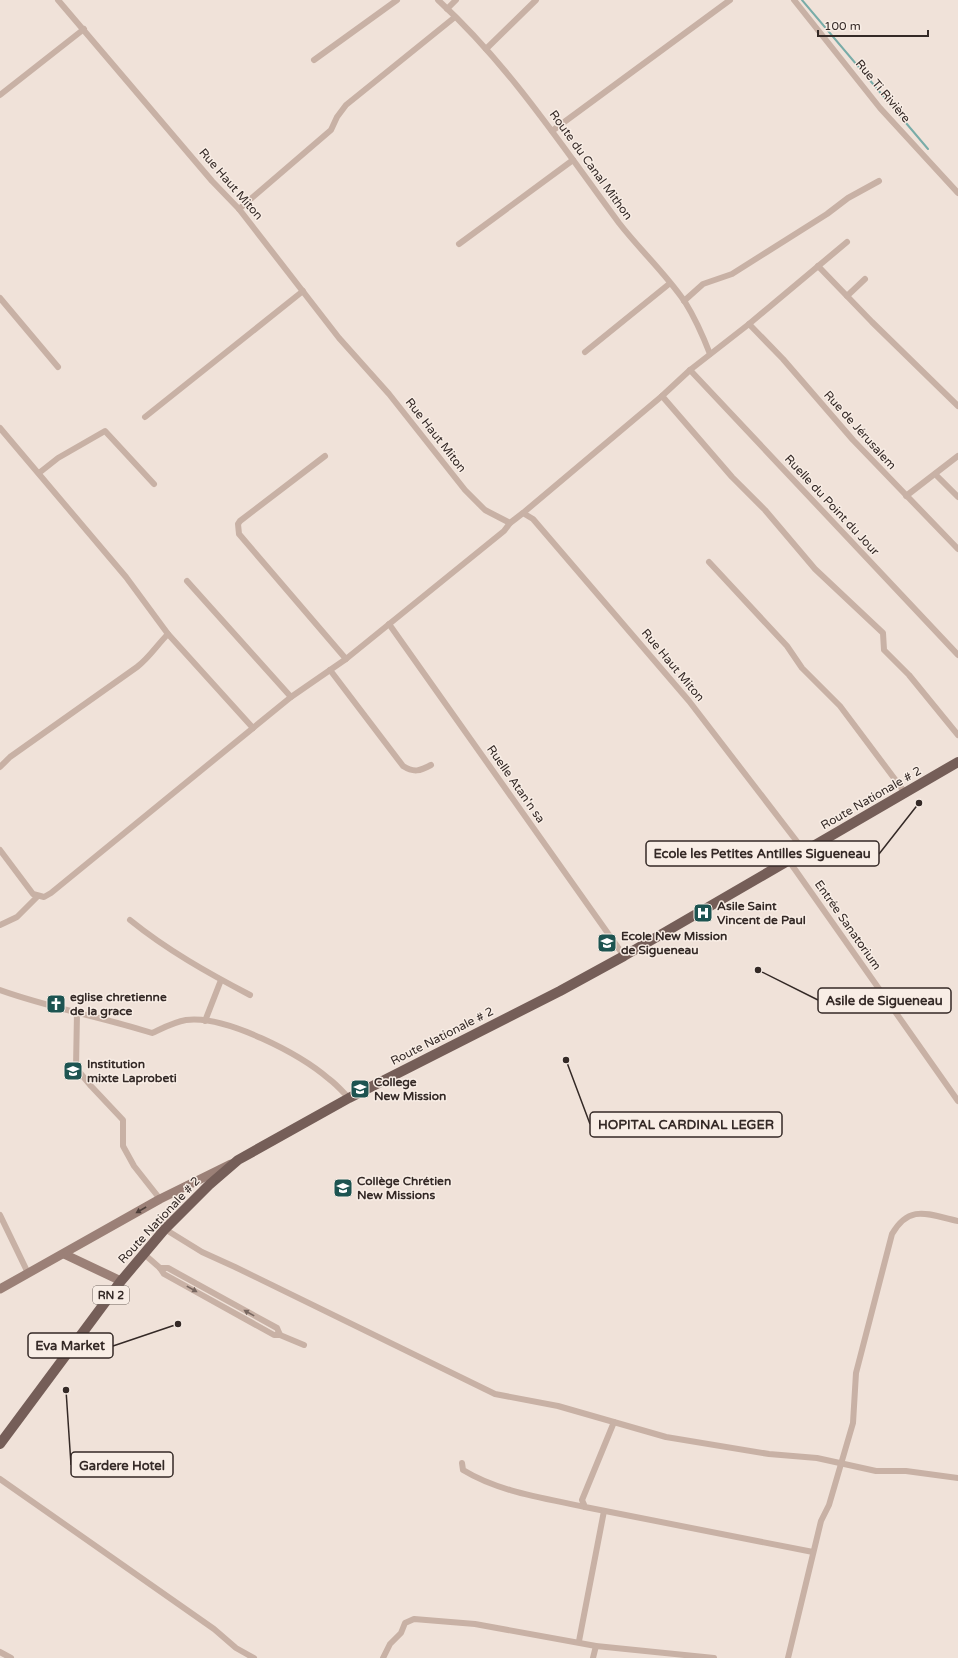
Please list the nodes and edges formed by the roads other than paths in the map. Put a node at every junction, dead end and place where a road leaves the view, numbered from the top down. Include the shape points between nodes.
1 (58, 0) edge
2 (397, 0) edge
3 (438, 0) edge
4 (456, 0) edge
5 (536, 0) edge
6 (730, 0) edge
7 (794, 0) edge
8 (447, 9) junction
9 (455, 17) junction
10 (84, 30) junction
11 (486, 50) junction
12 (314, 60) dead end
13 (0, 95) edge
14 (552, 131) junction
15 (573, 160) junction
16 (879, 181) dead end
17 (958, 193) edge
18 (239, 208) junction
19 (847, 242) dead end
20 (459, 244) dead end
21 (818, 266) junction
22 (865, 279) dead end
23 (669, 284) junction
24 (303, 292) junction
25 (847, 296) junction
26 (0, 298) edge
27 (684, 301) junction
28 (749, 324) junction
29 (585, 352) dead end
30 (710, 354) junction
31 (58, 367) dead end
32 (690, 370) junction
33 (662, 396) junction
34 (958, 406) edge
35 (145, 417) dead end
36 (0, 428) edge
37 (325, 456) dead end
38 (958, 456) edge
39 (39, 473) junction
40 (935, 474) junction
41 (154, 484) dead end
42 (906, 496) junction
43 (958, 497) edge
44 (523, 513) junction
45 (510, 523) junction
46 (958, 549) edge
47 (708, 562) dead end
48 (187, 581) dead end
49 (389, 624) junction
50 (168, 634) junction
51 (958, 655) edge
52 (346, 659) junction
53 (330, 670) junction
54 (291, 697) junction
55 (253, 728) junction
56 (958, 735) edge
57 (958, 762) edge
58 (431, 765) dead end
59 (0, 767) edge
60 (906, 794) junction
61 (0, 850) edge
62 (805, 852) junction
63 (789, 861) junction
64 (37, 897) junction
65 (130, 920) dead end
66 (0, 925) edge
67 (624, 956) junction
68 (221, 980) junction
69 (0, 990) edge
70 (250, 995) dead end
71 (77, 1013) junction
72 (205, 1021) junction
73 (349, 1098) junction
74 (958, 1101) edge
75 (238, 1160) junction
76 (160, 1199) junction
77 (0, 1215) edge
78 (958, 1221) edge
79 (164, 1230) junction
80 (64, 1254) junction
81 (144, 1254) junction
82 (28, 1273) junction
83 (120, 1282) junction
84 (0, 1289) edge
85 (304, 1345) dead end
86 (614, 1422) junction
87 (0, 1444) edge
88 (462, 1464) dead end
89 (841, 1464) junction
90 (958, 1478) edge
91 (0, 1479) edge
92 (585, 1507) junction
93 (604, 1511) junction
94 (813, 1552) junction
95 (579, 1641) junction
96 (596, 1646) junction
97 (646, 1651) junction
98 (0, 1652) edge
99 (11, 1658) edge
100 (254, 1658) edge
101 (383, 1658) edge
102 (593, 1658) edge
103 (646, 1658) edge
104 (714, 1658) edge
105 (788, 1658) edge

1 - 10 street, Rue Haut Miton
2 - 12 street
3 - 8 street, Route du Canal Mithon
4 - 8 street
5 - 11 street
6 - 14 street
7 - 17 street, Rue Ti Rivière via 880,108
8 - 9 street, Route du Canal Mithon
9 - 11 street, Route du Canal Mithon
9 - 18 street via 346,105 337,116 331,130
10 - 13 street
10 - 18 street, Rue Haut Miton via 212,181
11 - 14 street, Route du Canal Mithon
14 - 15 street, Route du Canal Mithon
15 - 20 street
15 - 23 street, Route du Canal Mithon via 620,224
16 - 27 street via 848,198 732,274 703,284
18 - 24 street, Rue Haut Miton
19 - 21 street
21 - 25 street
21 - 28 street
22 - 25 street
23 - 27 street, Route du Canal Mithon
23 - 29 street
24 - 35 street
24 - 45 street, Rue Haut Miton via 465,490 485,510
25 - 34 street
26 - 31 street
27 - 30 street, Route du Canal Mithon
28 - 30 street
28 - 42 street, Rue de Jérusalem
30 - 32 street
32 - 33 street
32 - 51 street, Ruelle du Point du Jour
33 - 44 street
33 - 56 street via 815,569 883,633 884,650 909,675
36 - 39 street
37 - 52 street via 240,521 238,530
38 - 40 street
39 - 41 street via 58,458 105,431
39 - 50 street via 126,577
40 - 42 street
40 - 43 street
42 - 46 street, Rue de Jérusalem
44 - 45 street
44 - 62 street, Rue Haut Miton via 533,519 567,556 689,701
45 - 49 street via 504,531
47 - 60 street via 787,646 802,668 840,706
48 - 54 street
49 - 52 street
49 - 67 street, Ruelle Atan'n sa
50 - 55 street
50 - 59 street via 146,660 10,757
52 - 53 street
53 - 54 street
53 - 58 street via 403,766 408,770 419,771
54 - 55 street
55 - 64 street via 50,893 44,897
57 - 60 main road, Route Nationale # 2 / RN 2
60 - 62 main road, Route Nationale # 2 / RN 2
61 - 64 street
62 - 63 main road, Route Nationale # 2 / RN 2
63 - 67 main road, Route Nationale # 2 / RN 2
63 - 74 street, Entrée Sanatorium
64 - 66 street via 17,917
65 - 68 street via 151,937
67 - 73 main road, Route Nationale # 2 / RN 2
68 - 70 street
68 - 72 street
69 - 71 street via 43,1005
71 - 72 street via 152,1033 174,1023 188,1020
71 - 76 street via 76,1068 123,1120 122,1146
72 - 73 street via 238,1028 286,1050 329,1078
73 - 75 main road, Route Nationale # 2 / RN 2
75 - 76 main road
75 - 79 main road, Route Nationale # 2 / RN 2
76 -> 80 main road
77 - 82 street
78 - 89 street via 920,1214 909,1215 903,1218 892,1234 856,1373 853,1423
79 - 81 main road, Route Nationale # 2 / RN 2
79 - 86 street via 214,1259 242,1270 495,1394 558,1406
80 - 82 main road
80 - 83 main road
81 - 83 main road, Route Nationale # 2 / RN 2
81 - 85 street via 160,1268 168,1268 277,1328 280,1335
82 - 84 main road
83 - 87 main road, Route Nationale # 2 / RN 2
86 - 89 street via 666,1437 769,1454 817,1458
86 - 92 street via 582,1500
88 - 92 street via 463,1470 483,1481
89 - 90 street via 876,1471 906,1471
89 - 94 street
91 - 100 street via 214,1629 236,1648
92 - 93 street
93 - 94 street
93 - 95 street
94 - 105 street
95 - 96 street
95 - 101 street via 475,1624 414,1619 405,1622 402,1633 393,1640
96 - 97 street
96 - 102 street
97 - 103 street
97 - 104 street
98 - 99 street

